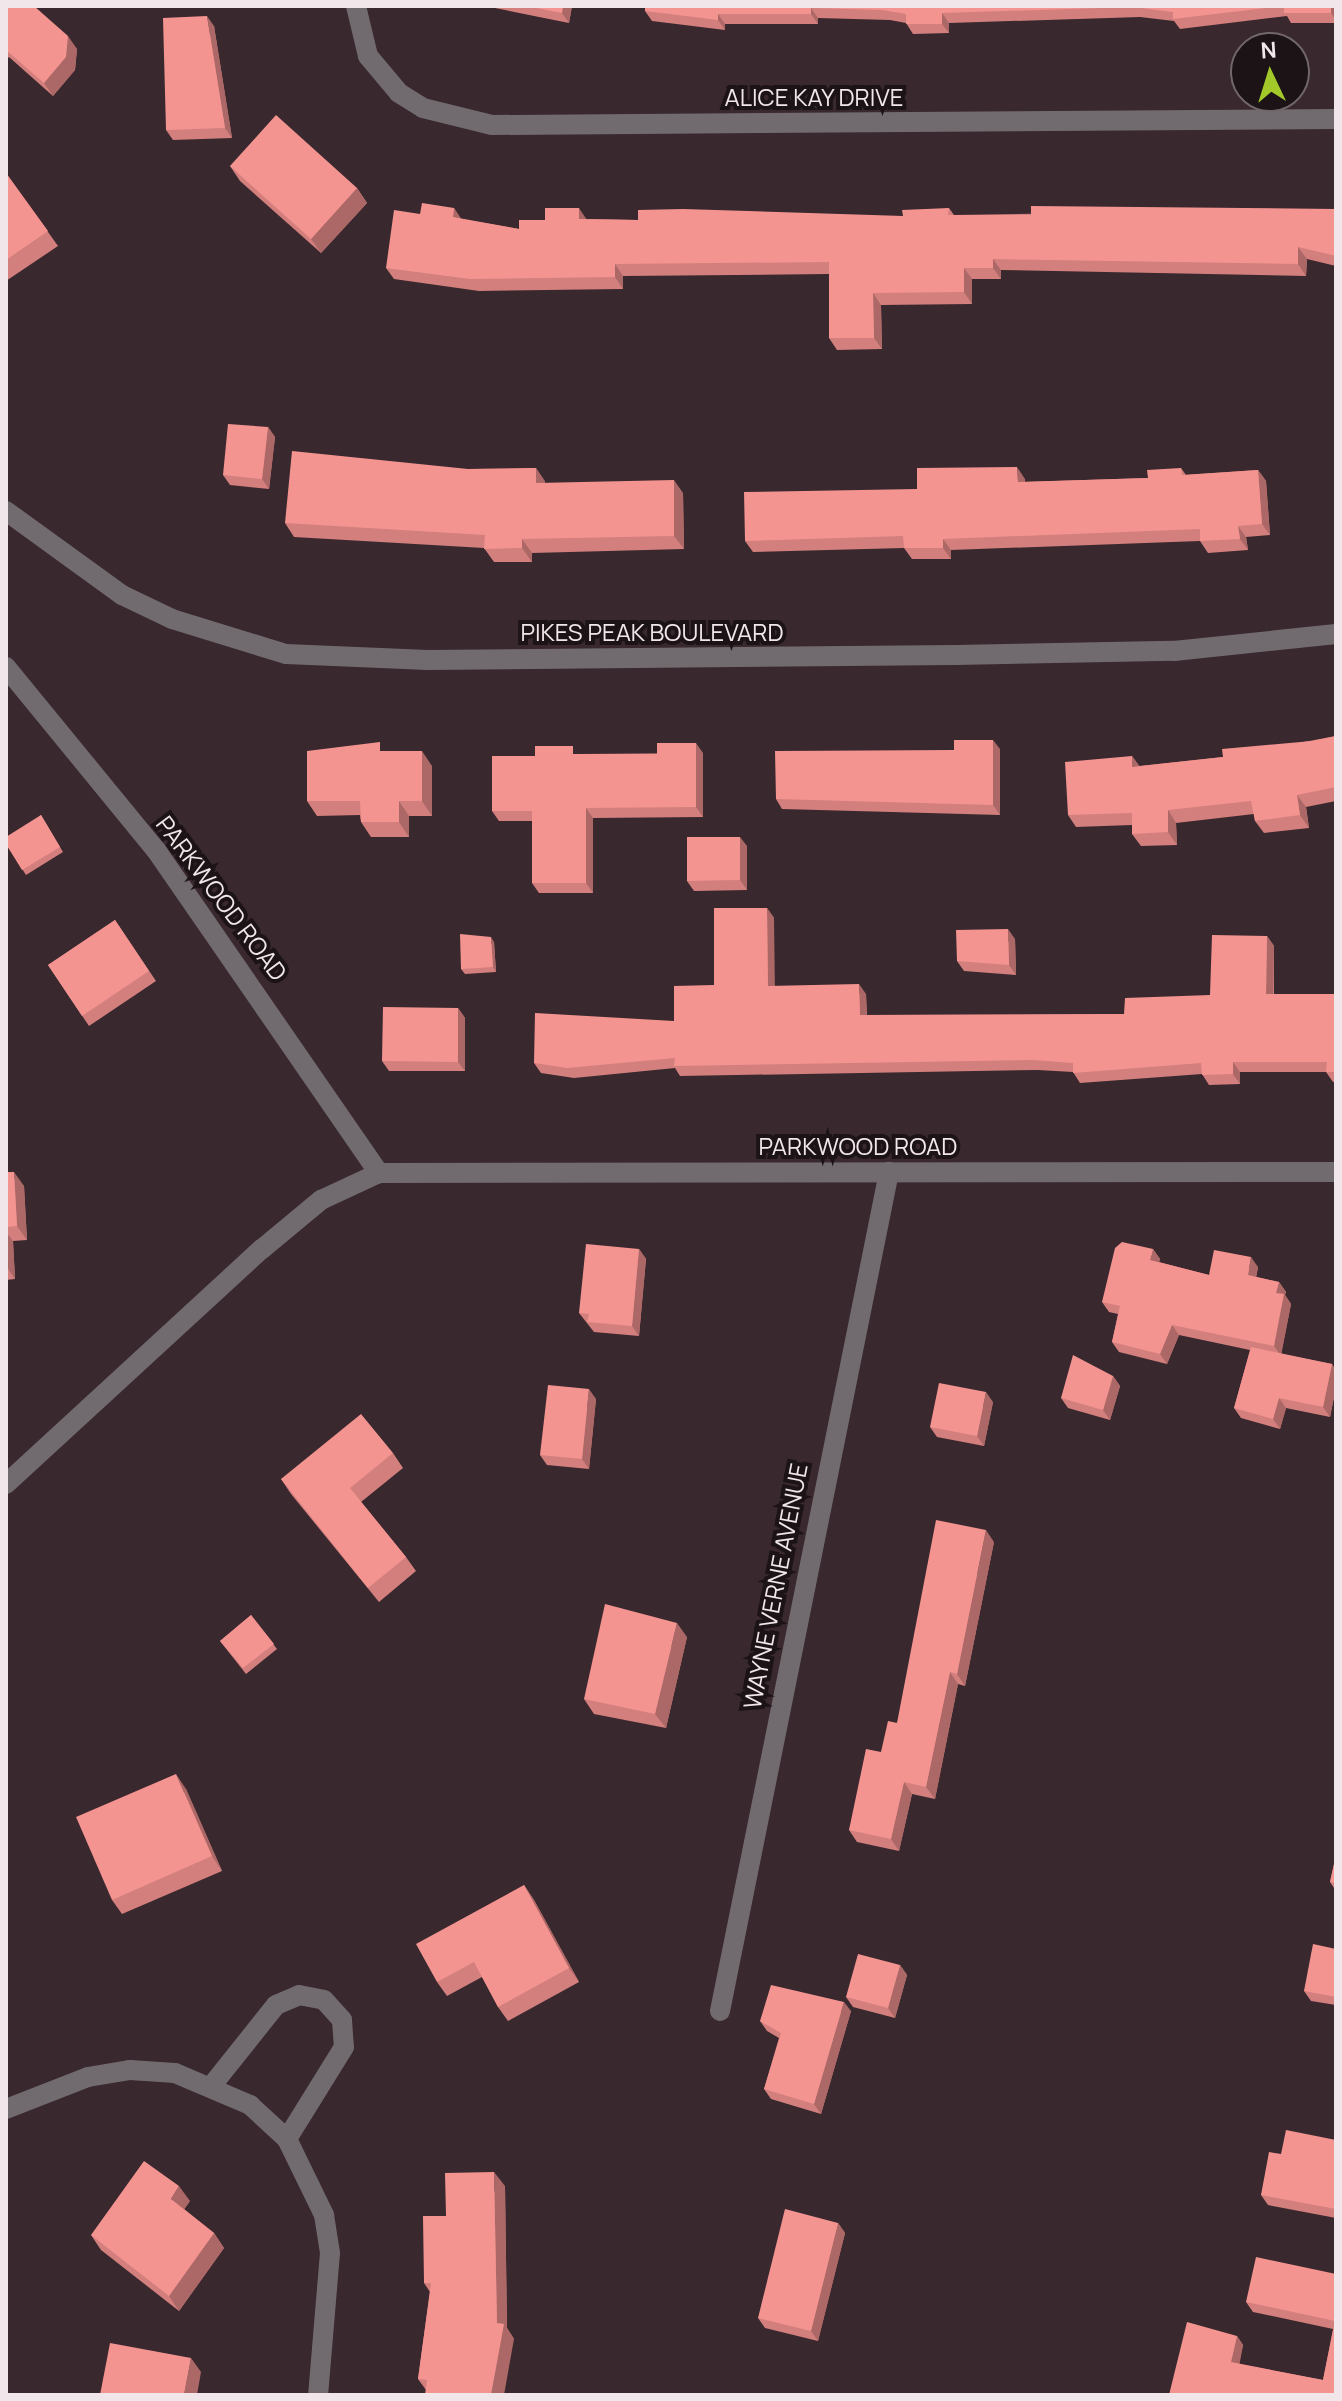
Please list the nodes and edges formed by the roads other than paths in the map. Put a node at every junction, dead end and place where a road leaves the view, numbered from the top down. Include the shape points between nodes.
1 (356, 6) edge
2 (1336, 119) edge
3 (6, 511) edge
4 (1336, 634) edge
5 (6, 667) edge
6 (889, 1172) junction
7 (1336, 1172) edge
8 (379, 1173) junction
9 (6, 1484) edge
10 (720, 2011) dead end
11 (213, 2084) junction
12 (6, 2109) edge
13 (287, 2139) junction
14 (318, 2395) edge

1 - 2 street, ALICE KAY DRIVE via 368,56 399,93 438,114 492,125
3 - 4 street, PIKES PEAK BOULEVARD via 122,595 172,619 286,654 428,660 972,655 1174,651
5 - 8 street, PARKWOOD ROAD via 156,850
6 - 7 street, PARKWOOD ROAD
6 - 8 street, PARKWOOD ROAD
6 - 10 street, WAYNE VERNE AVENUE
8 - 9 street, PARKWOOD ROAD via 321,1200 262,1249
11 - 12 street via 130,2070
11 - 13 street
11 - 13 street via 276,2005 299,1995 324,2000 342,2020 344,2047
13 - 14 street via 312,2178 330,2253

